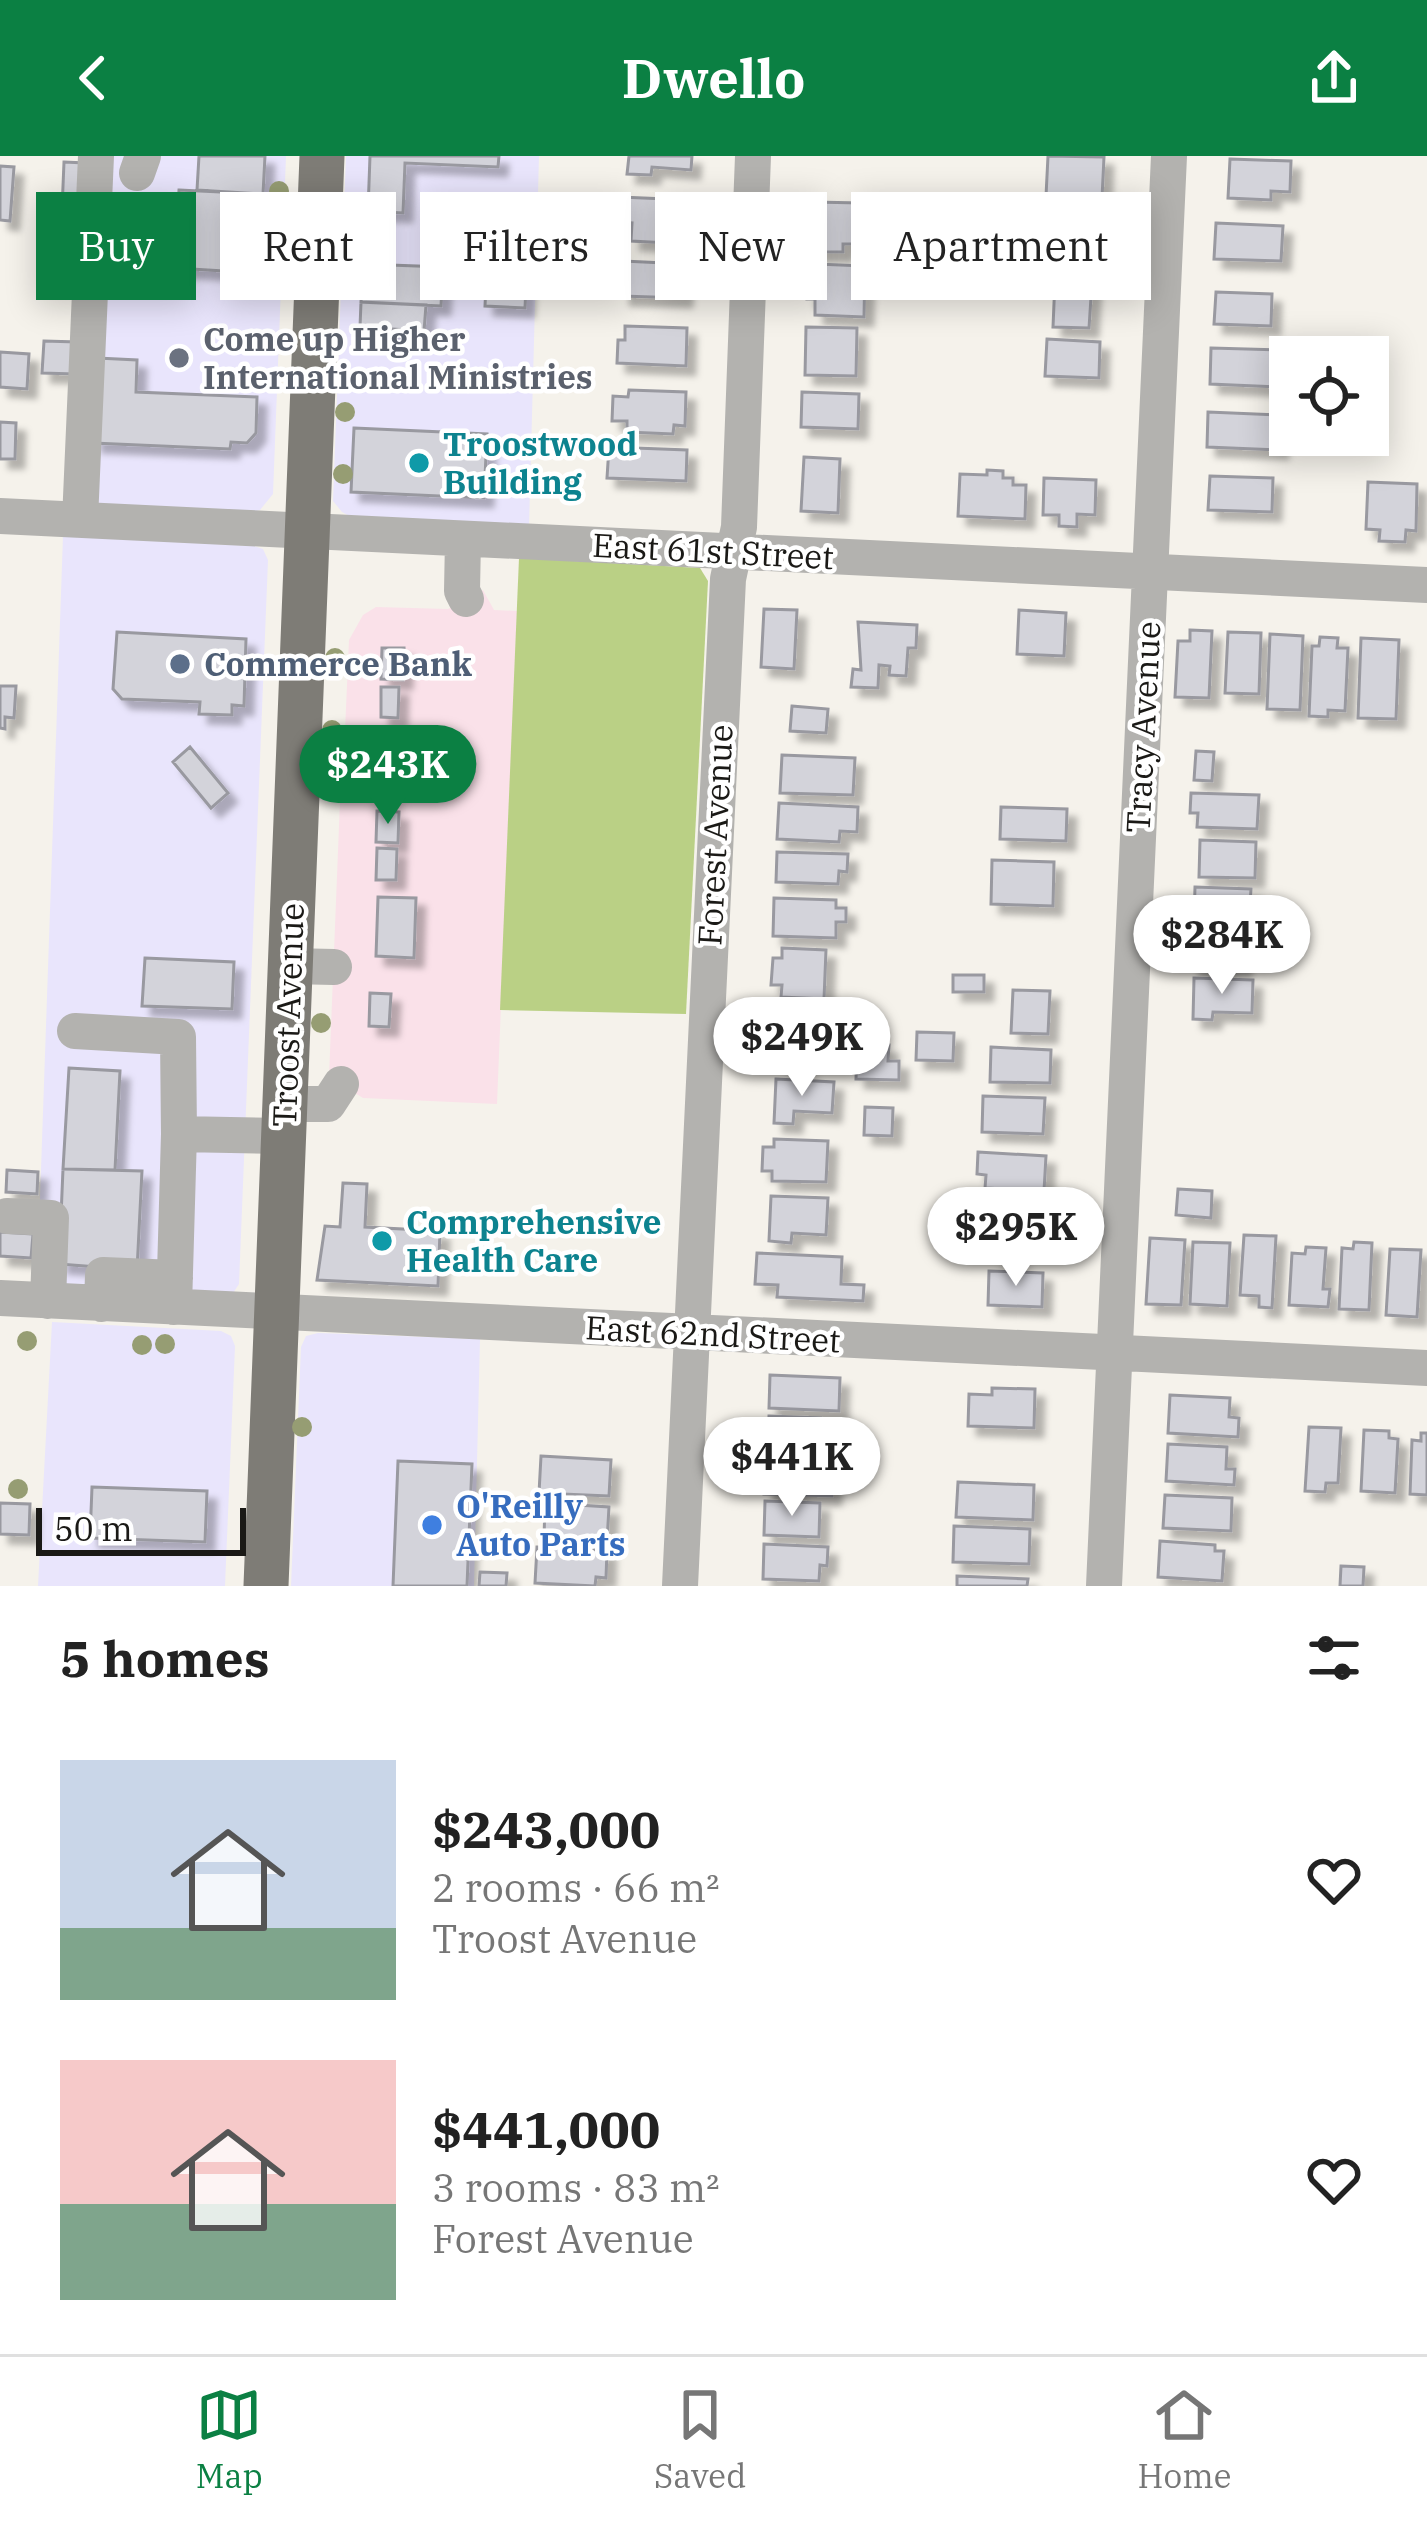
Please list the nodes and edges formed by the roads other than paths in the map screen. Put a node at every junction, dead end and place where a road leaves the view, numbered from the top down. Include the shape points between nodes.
1 (96, 156) edge
2 (322, 156) edge
3 (753, 156) edge
4 (1168, 156) edge
5 (0, 516) edge
6 (80, 520) junction
7 (307, 532) junction
8 (464, 539) junction
9 (734, 552) junction
10 (1150, 572) junction
11 (1427, 585) edge
12 (466, 599) dead end
13 (354, 773) dead end
14 (298, 774) junction
15 (75, 1031) dead end
16 (341, 1084) dead end
17 (284, 1120) junction
18 (179, 1134) junction
19 (7, 1216) dead end
20 (174, 1293) junction
21 (0, 1298) edge
22 (48, 1301) junction
23 (277, 1312) junction
24 (690, 1333) junction
25 (1114, 1354) junction
26 (1427, 1369) edge
27 (266, 1586) edge
28 (680, 1586) edge
29 (1104, 1586) edge

1 - 6 street
2 - 7 main road, Troost Avenue
3 - 9 street, Forest Avenue
4 - 10 street, Tracy Avenue
5 - 6 street, East 61st Street
6 - 7 street, East 61st Street
7 - 8 street, East 61st Street
7 - 14 main road, Troost Avenue
8 - 9 street, East 61st Street
8 - 12 street
9 - 10 street, East 61st Street
9 - 24 street, Forest Avenue
10 - 11 street, East 61st Street
10 - 25 street, Tracy Avenue
13 - 14 street
14 - 17 main road, Troost Avenue via 312,966
15 - 18 street via 178,1036
16 - 17 street via 328,1104
17 - 18 street
17 - 23 main road, Troost Avenue
18 - 20 street
19 - 22 street via 51,1218
20 - 22 street, East 62nd Street via 102,1304
20 - 23 street, East 62nd Street
21 - 22 street, East 62nd Street
23 - 24 street, East 62nd Street
23 - 27 main road, Troost Avenue
24 - 25 street, East 62nd Street
24 - 28 street, Forest Avenue
25 - 26 street, East 62nd Street
25 - 29 street, Tracy Avenue

